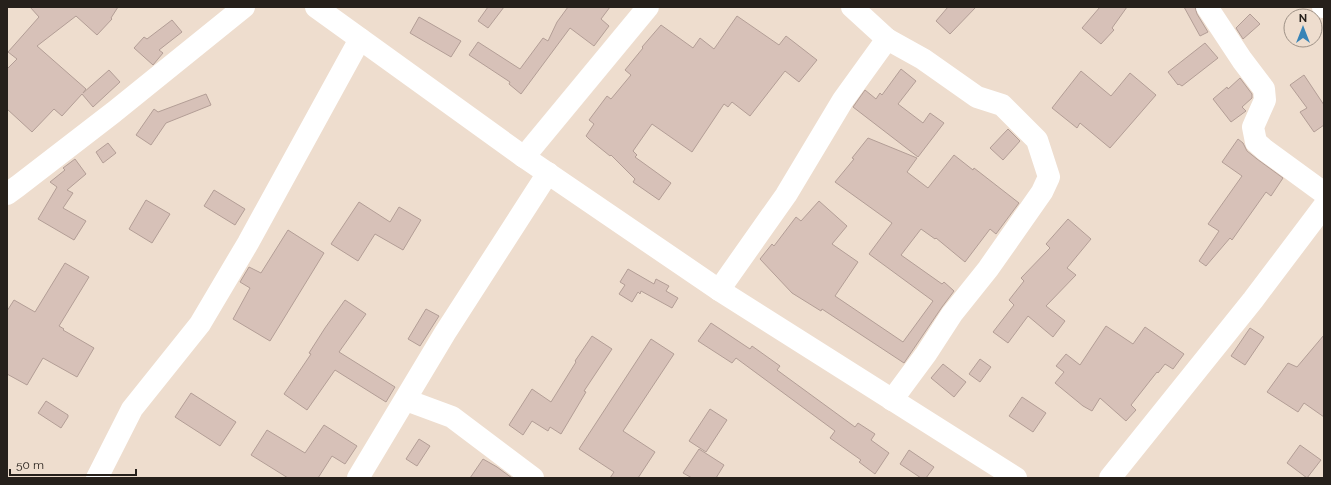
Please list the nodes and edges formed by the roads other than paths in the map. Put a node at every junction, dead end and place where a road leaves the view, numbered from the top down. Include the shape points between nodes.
1 (244, 7) edge
2 (316, 7) edge
3 (648, 7) edge
4 (852, 7) edge
5 (1207, 7) edge
6 (360, 39) junction
7 (887, 39) junction
8 (524, 157) junction
9 (548, 173) junction
10 (1324, 192) edge
11 (7, 194) edge
12 (1324, 206) edge
13 (719, 290) junction
14 (406, 400) junction
15 (892, 400) junction
16 (97, 478) edge
17 (358, 478) edge
18 (533, 478) edge
19 (1016, 478) edge
20 (1110, 478) edge

1 - 11 street
2 - 6 street
3 - 8 street
4 - 7 street
5 - 10 street via 1264,89 1265,100 1253,127 1256,142
6 - 8 street
6 - 16 street via 248,243 200,324 132,409
7 - 13 street via 843,100 786,195
7 - 15 street via 923,59 977,97 1002,105 1037,140 1049,177 1042,192 988,269 952,314
8 - 9 street
9 - 13 street
9 - 14 street via 445,333
12 - 20 street via 1253,300
13 - 15 street
14 - 17 street
14 - 18 street via 452,417
15 - 19 street

